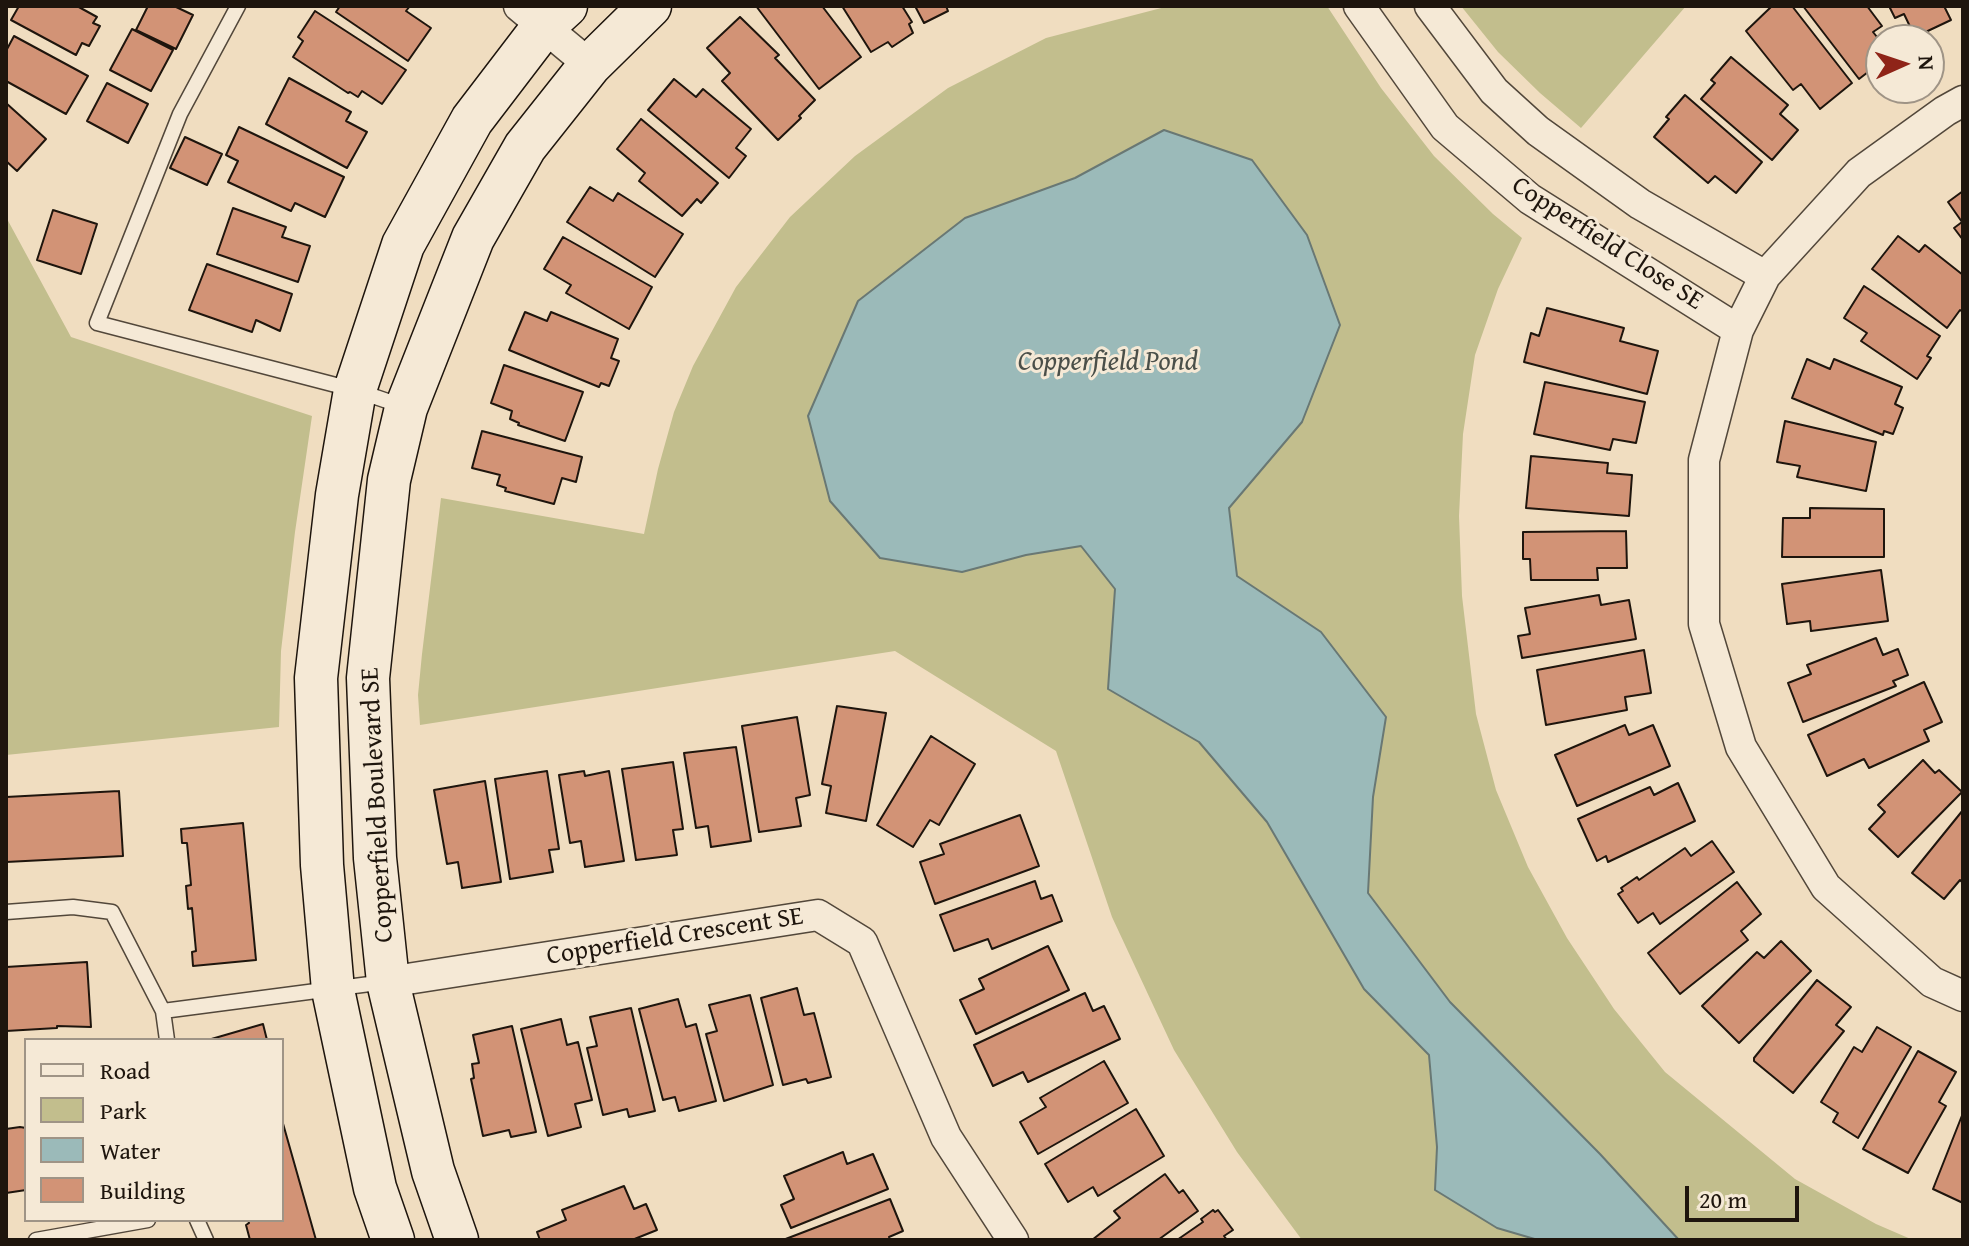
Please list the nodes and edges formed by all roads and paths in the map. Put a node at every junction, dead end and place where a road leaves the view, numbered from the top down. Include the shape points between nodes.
1 (238, 6) edge
2 (650, 6) edge
3 (1359, 6) edge
4 (1430, 6) edge
5 (543, 13) edge
6 (590, 65) junction
7 (1963, 101) edge
8 (1765, 276) junction
9 (1738, 330) junction
10 (355, 390) junction
11 (406, 408) junction
12 (6, 912) edge
13 (388, 982) junction
14 (333, 990) junction
15 (1963, 996) edge
16 (163, 1011) junction
17 (167, 1038) edge
18 (137, 1222) edge
19 (36, 1240) edge
20 (393, 1240) edge
21 (457, 1240) edge
22 (1013, 1240) edge

1 - 10 lane via 180,114 97,323
2 - 6 street, Copperfield Boulevard SE
3 - 9 street, Copperfield Close SE via 1445,127 1530,199
4 - 8 street, Copperfield Close SE via 1494,91 1538,131 1640,204
5 - 6 street
5 - 10 street, Copperfield Boulevard SE via 472,120 403,245
6 - 11 street, Copperfield Boulevard SE via 525,147 473,238
7 - 8 street via 1859,173
8 - 9 street
9 - 15 street via 1704,460 1704,624 1741,747 1826,887 1932,982
10 - 11 lane
10 - 14 street, Copperfield Boulevard SE via 316,678 322,865
11 - 13 street, Copperfield Boulevard SE via 389,480 368,678 375,858
12 - 16 lane via 73,907 112,912
13 - 14 lane
13 - 21 street, Copperfield Boulevard SE via 433,1171
13 - 22 street, Copperfield Crescent SE via 818,915 862,942 946,1137
14 - 16 lane
14 - 20 street, Copperfield Boulevard SE via 375,1188
16 - 17 lane
18 - 19 lane

